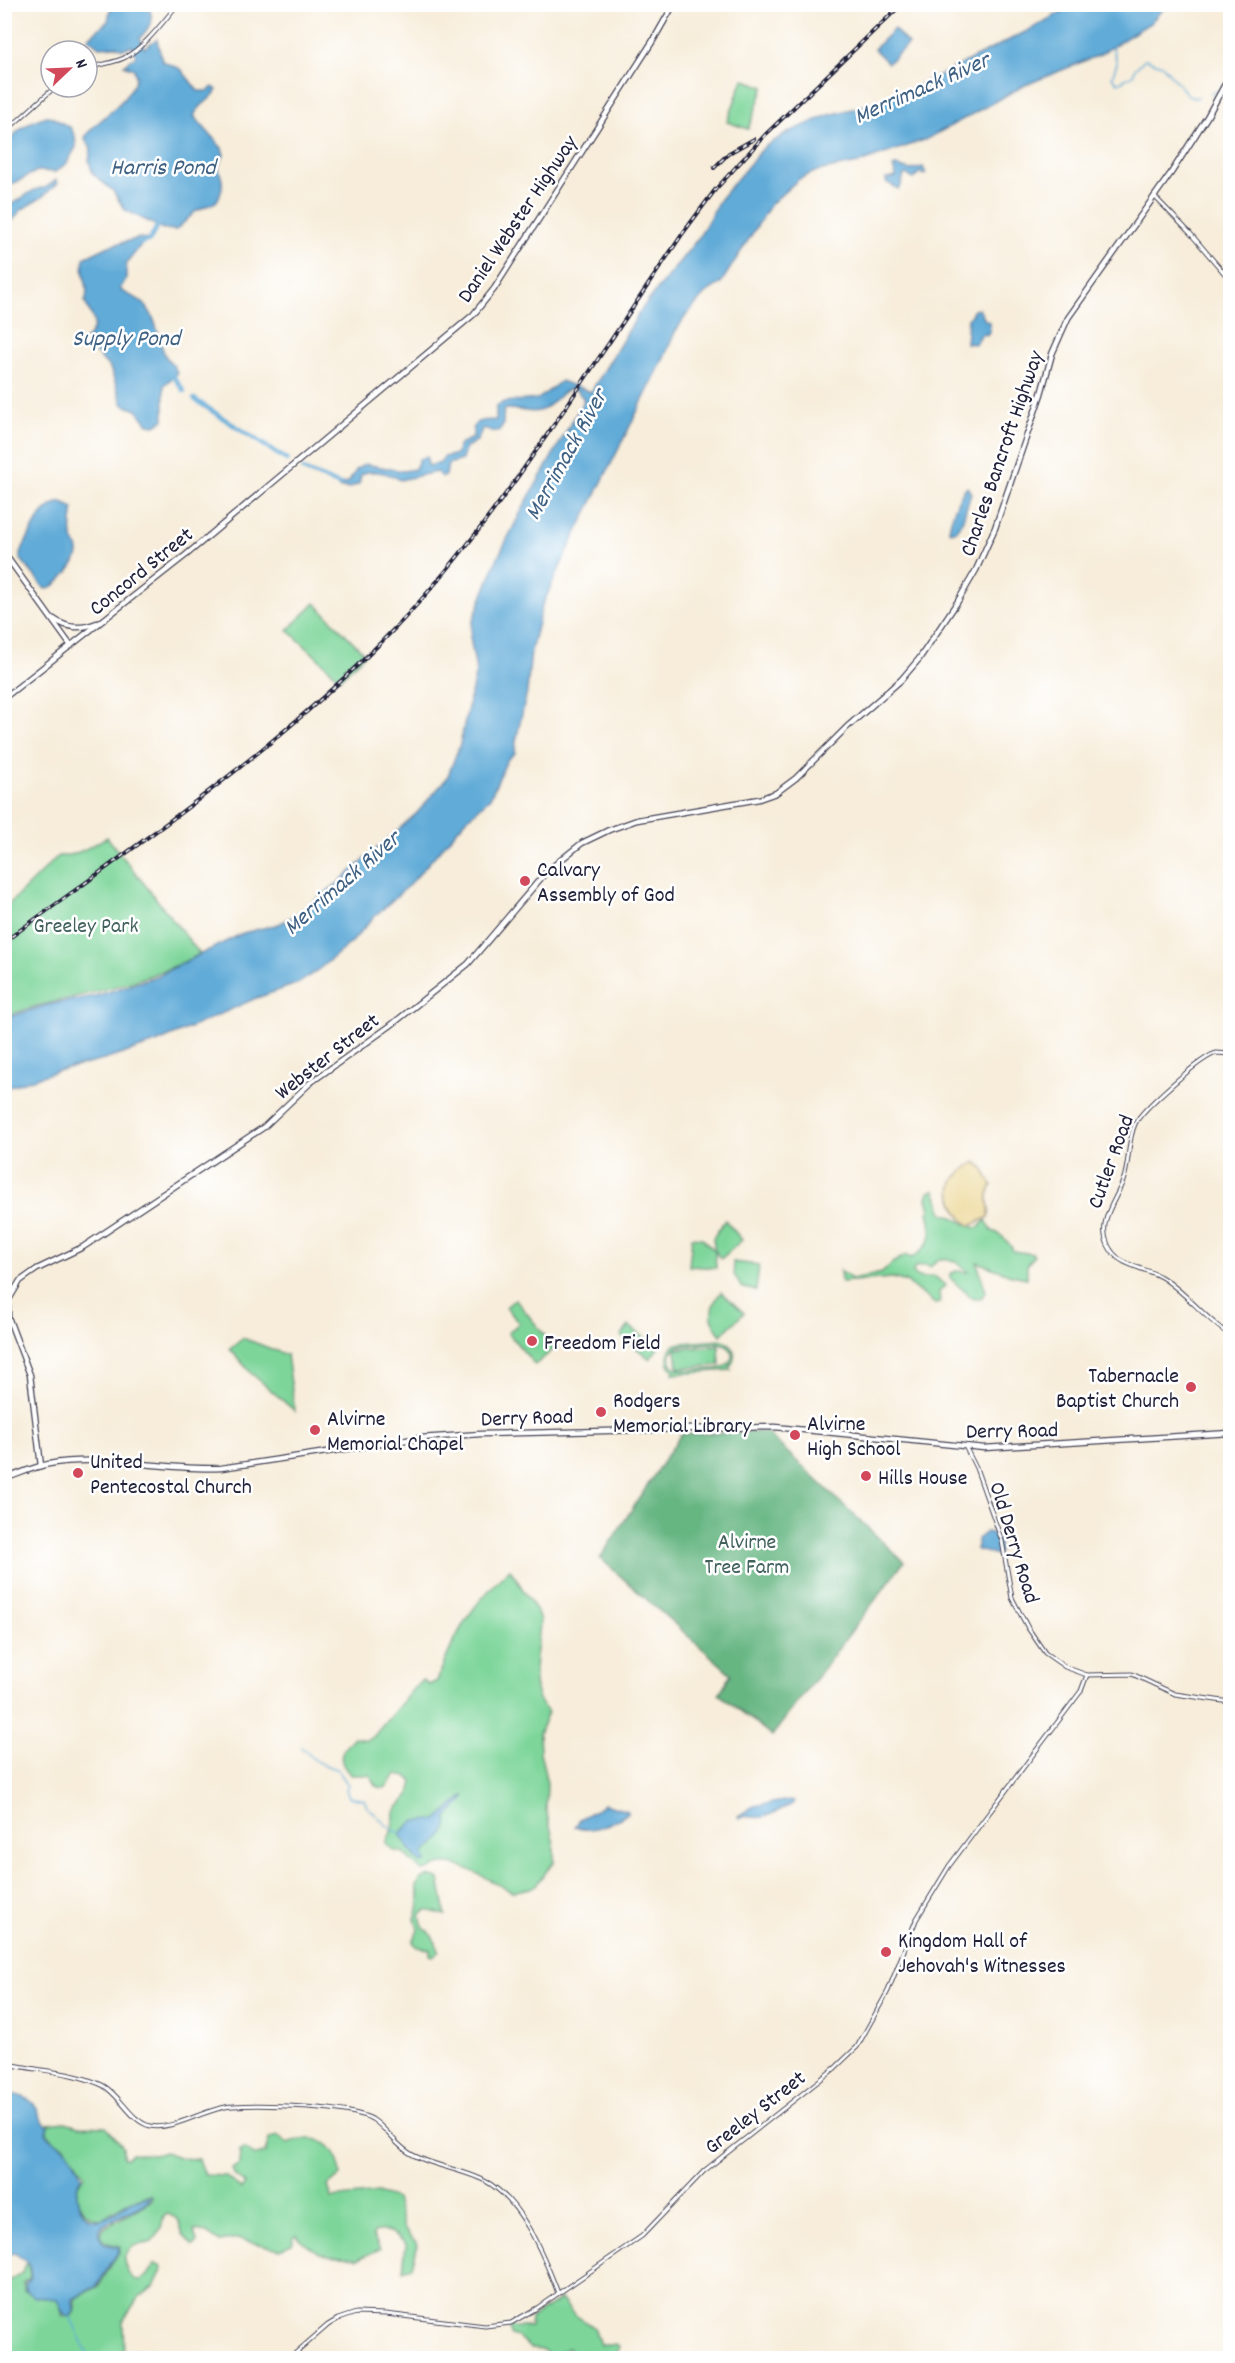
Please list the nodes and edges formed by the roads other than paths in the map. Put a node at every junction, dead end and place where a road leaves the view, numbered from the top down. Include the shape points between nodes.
1 (178, 4) edge
2 (674, 4) edge
3 (99, 65) edge
4 (1230, 75) edge
5 (42, 99) edge
6 (4, 133) edge
7 (1155, 197) junction
8 (1230, 280) edge
9 (295, 465) joint
10 (4, 553) edge
11 (50, 616) junction
12 (102, 621) junction
13 (71, 646) junction
14 (4, 698) edge
15 (648, 818) joint
16 (1230, 1054) edge
17 (1230, 1335) edge
18 (1230, 1433) edge
19 (966, 1448) junction
20 (974, 1448) junction
21 (969, 1456) junction
22 (41, 1466) junction
23 (4, 1479) edge
24 (1088, 1675) junction
25 (1230, 1702) edge
26 (4, 2063) edge
27 (558, 2294) junction
28 (290, 2358) edge

1 - 3 street via 132,52
2 - 9 main road, Daniel Webster Highway via 481,306
4 - 7 main road, Charles Bancroft Highway
5 - 6 street
7 - 8 street
7 - 15 main road, Charles Bancroft Highway via 1068,318 982,559 914,666 785,787 762,798
9 - 12 main road, Concord Street
10 - 11 main road
11 - 12 main road via 72,627
11 - 13 main road
12 - 13 main road, Concord Street
13 - 14 main road, Concord Street
15 - 22 main road, Webster Street via 596,836 570,852 542,876 480,951 450,978 310,1083 264,1127 82,1247 30,1274 14,1289 8,1302 9,1323 30,1375
16 - 17 street, Cutler Road via 1216,1053 1203,1060 1138,1118 1131,1134 1125,1175 1104,1228 1107,1243 1117,1257 1162,1277
18 - 20 main road, Derry Road
19 - 20 main road, Derry Road
19 - 21 street, Old Derry Road
19 - 22 main road, Derry Road via 775,1427 696,1428 434,1437 206,1469 92,1462
20 - 21 street
21 - 24 street, Old Derry Road via 999,1532 1019,1612 1050,1657 1070,1670
22 - 23 main road, Derry Road
24 - 25 street, Old Derry Road via 1132,1674 1175,1694
24 - 27 street, Greeley Street via 1081,1691 949,1866 916,1920 881,2006 853,2052 704,2171 633,2243
26 - 27 street via 100,2084 150,2126 235,2106 325,2109 370,2118 411,2154 479,2178 499,2191 541,2250
27 - 28 street, Greeley Street via 522,2318 500,2325 374,2313 350,2315 328,2325

